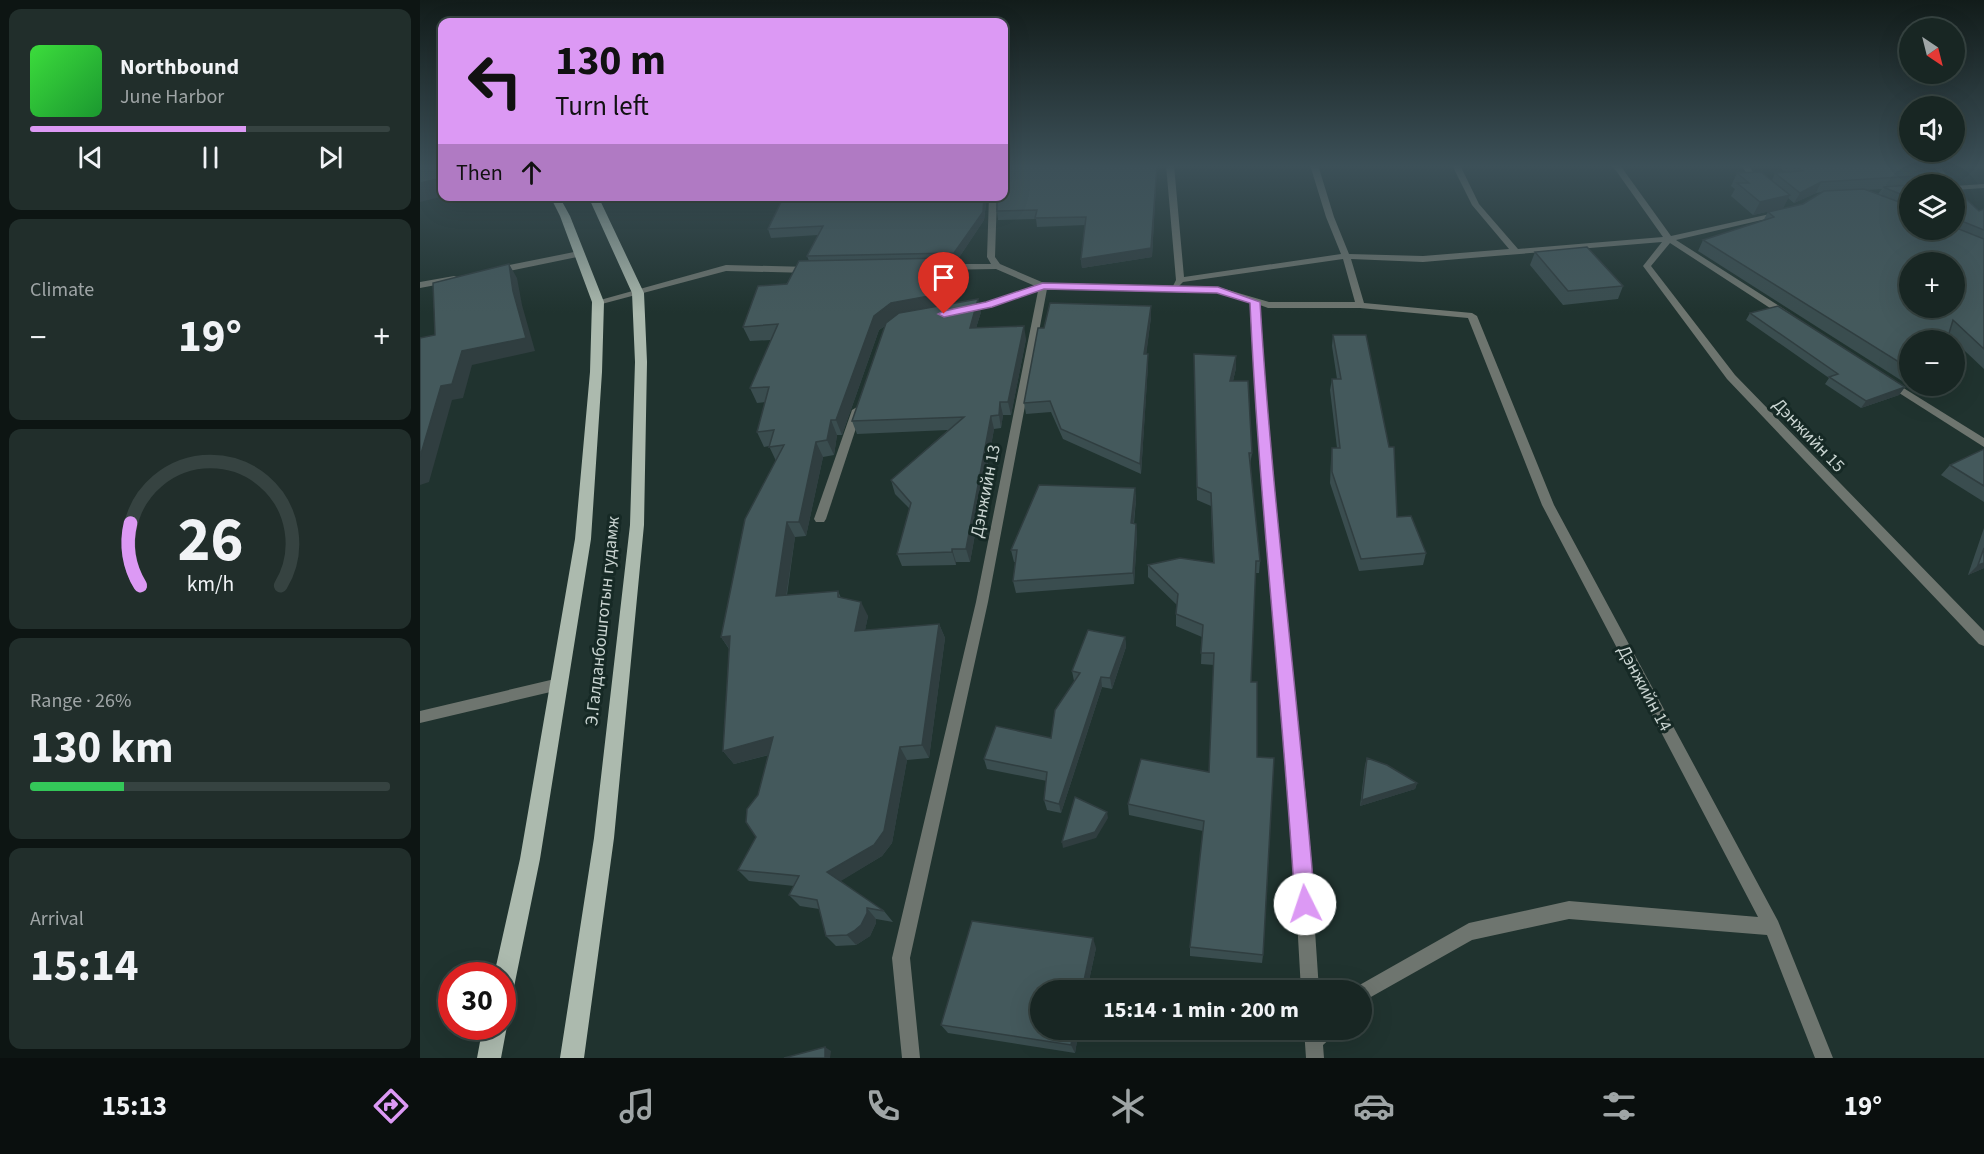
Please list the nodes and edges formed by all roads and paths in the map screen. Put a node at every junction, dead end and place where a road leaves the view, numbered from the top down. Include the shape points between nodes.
1 (564, 214) edge
2 (602, 214) edge
3 (992, 214) edge
4 (1173, 214) edge
5 (1329, 214) edge
6 (1484, 214) edge
7 (1651, 214) edge
8 (1775, 214) edge
9 (1669, 239) junction
10 (1516, 252) junction
11 (579, 254) junction
12 (1346, 256) junction
13 (998, 266) junction
14 (918, 267) edge
15 (815, 270) edge
16 (480, 274) edge
17 (460, 278) edge
18 (1177, 284) junction
19 (420, 285) edge
20 (1043, 286) junction
21 (638, 292) junction
22 (1255, 302) junction
23 (598, 303) junction
24 (1360, 305) junction
25 (955, 312) edge
26 (1797, 322) edge
27 (1876, 373) edge
28 (861, 399) edge
29 (1984, 443) edge
30 (820, 519) dead end
31 (1984, 640) edge
32 (559, 684) junction
33 (420, 717) edge
34 (1772, 927) junction
35 (508, 962) edge
36 (1309, 980) edge
37 (1372, 987) edge
38 (492, 1040) edge
39 (489, 1058) edge
40 (572, 1058) edge
41 (911, 1058) edge
42 (1824, 1058) edge

1 - 11 main road, Э.Галданбошготын гудамж
2 - 21 main road, Э.Галданбошготын гудамж
3 - 13 street via 991,257
4 - 18 street
5 - 12 street
6 - 10 street
7 - 9 street
8 - 9 street
9 - 10 street
9 - 26 street
9 - 31 street, Дэнжийн 15 via 1647,266 1731,377
10 - 12 street via 1423,259
11 - 16 street
11 - 23 main road, Э.Галданбошготын гудамж
12 - 18 street
12 - 24 street
13 - 14 street
13 - 20 street
15 - 21 street via 726,268
17 - 19 street
18 - 20 street
18 - 22 street via 1218,290
20 - 25 street
20 - 41 street, Дэнжийн 13 via 982,603 901,958
21 - 23 street
21 - 40 main road, Э.Галданбошготын гудамж via 638,525 604,838
22 - 24 street
22 - 36 street via 1261,414 1298,797
23 - 32 main road, Э.Галданбошготын гудамж via 583,538
24 - 34 street, Дэнжийн 14 via 1473,316 1548,504
27 - 29 street
28 - 30 street
32 - 33 street
32 - 35 main road, Э.Галданбошготын гудамж
34 - 37 street via 1569,910 1469,932
34 - 42 street, Дэнжийн 14
38 - 39 main road

